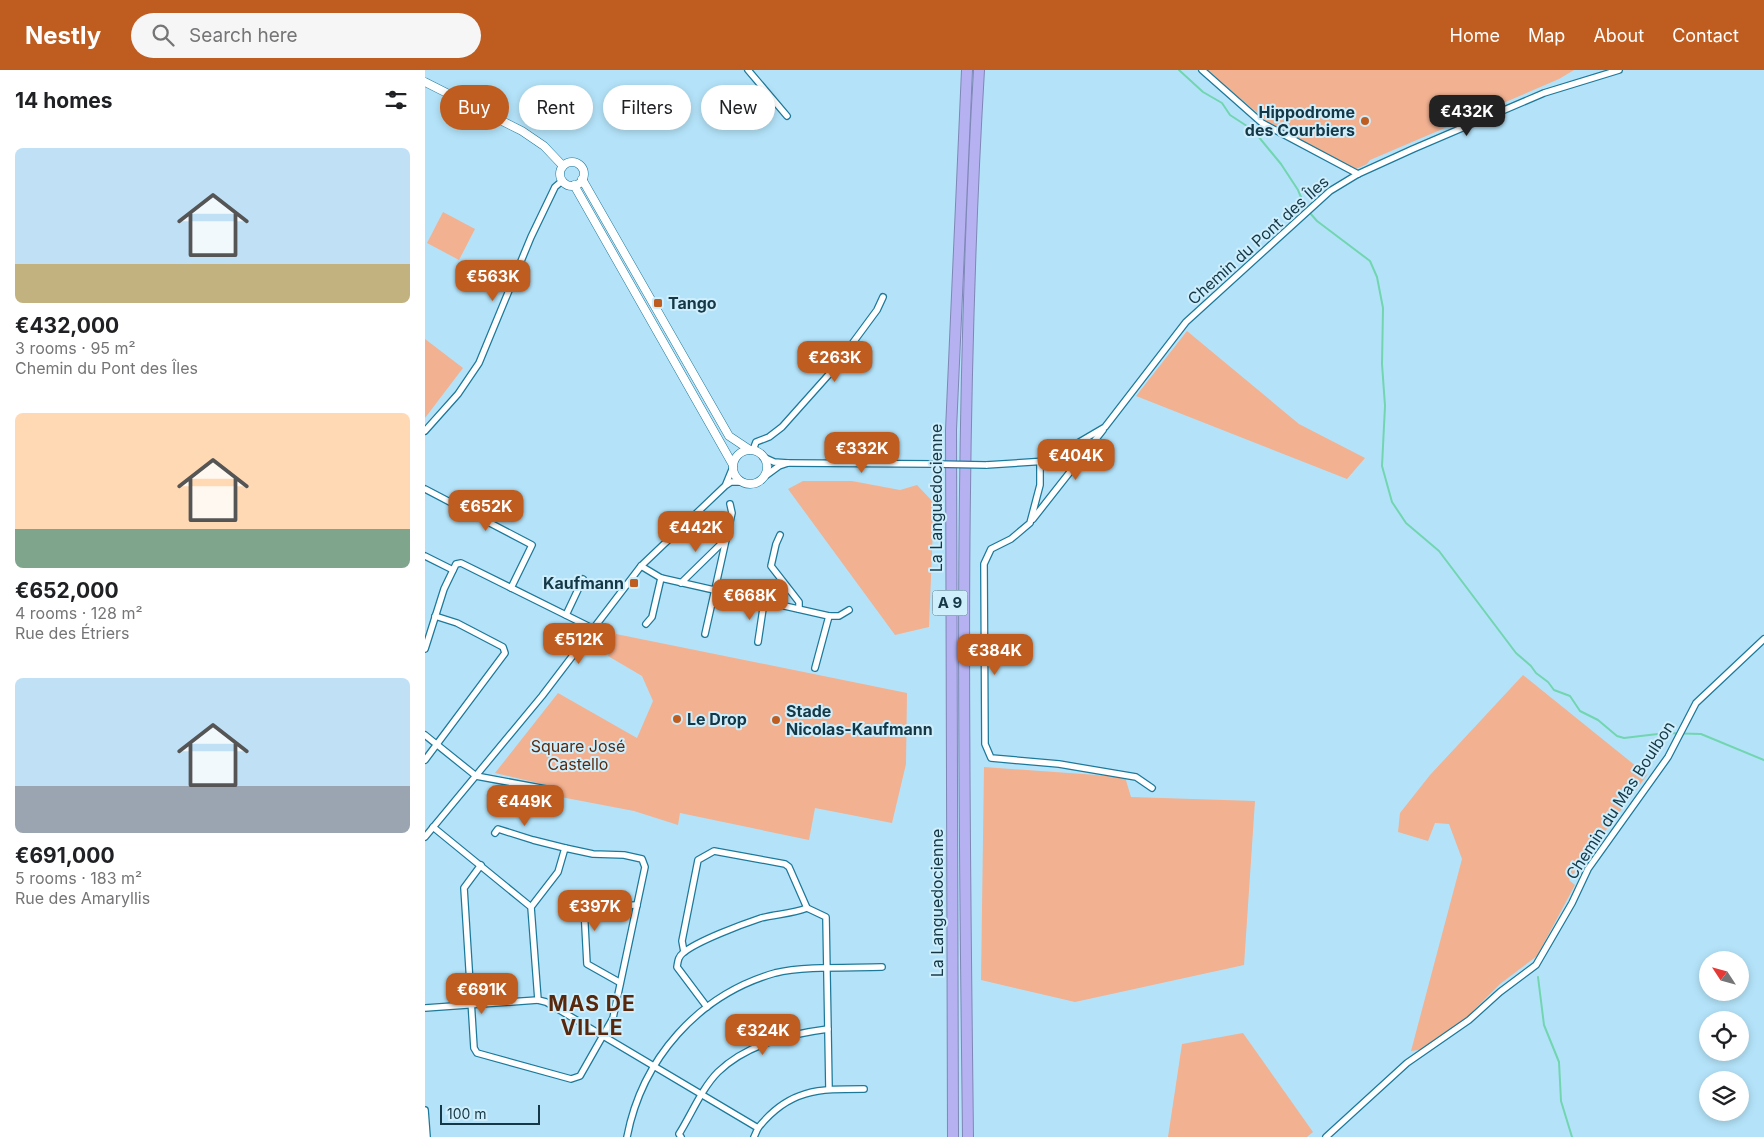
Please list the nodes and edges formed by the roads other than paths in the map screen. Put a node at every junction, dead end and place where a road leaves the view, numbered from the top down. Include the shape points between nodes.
1 (748, 70) edge
2 (967, 70) edge
3 (979, 70) edge
4 (1201, 70) edge
5 (1619, 70) edge
6 (425, 82) edge
7 (787, 116) dead end
8 (563, 166) junction
9 (1357, 174) junction
10 (582, 179) junction
11 (562, 181) junction
12 (575, 185) junction
13 (883, 297) dead end
14 (1105, 427) junction
15 (425, 431) edge
16 (752, 450) junction
17 (763, 457) junction
18 (1040, 462) junction
19 (788, 463) junction
20 (733, 466) junction
21 (763, 477) junction
22 (743, 482) junction
23 (725, 486) junction
24 (425, 489) edge
25 (730, 504) dead end
26 (1030, 523) junction
27 (780, 535) dead end
28 (726, 539) junction
29 (425, 556) edge
30 (641, 566) junction
31 (453, 570) junction
32 (661, 578) junction
33 (583, 579) dead end
34 (681, 583) junction
35 (511, 588) junction
36 (715, 590) junction
37 (764, 602) junction
38 (799, 609) junction
39 (849, 610) dead end
40 (566, 615) junction
41 (435, 616) junction
42 (829, 616) junction
43 (646, 624) dead end
44 (594, 629) junction
45 (705, 634) dead end
46 (1764, 639) edge
47 (758, 642) dead end
48 (425, 648) edge
49 (815, 668) dead end
50 (425, 735) edge
51 (438, 746) junction
52 (425, 760) edge
53 (476, 776) junction
54 (1153, 788) dead end
55 (546, 789) dead end
56 (433, 826) junction
57 (495, 833) dead end
58 (425, 838) edge
59 (565, 848) junction
60 (481, 866) junction
61 (637, 905) junction
62 (531, 907) junction
63 (807, 908) junction
64 (684, 952) junction
65 (882, 967) dead end
66 (827, 968) junction
67 (619, 982) junction
68 (538, 1000) junction
69 (471, 1006) junction
70 (707, 1007) junction
71 (425, 1008) edge
72 (828, 1028) junction
73 (603, 1035) junction
74 (654, 1064) junction
75 (829, 1089) junction
76 (865, 1089) dead end
77 (703, 1094) junction
78 (425, 1110) edge
79 (758, 1128) junction
80 (427, 1137) edge
81 (627, 1137) edge
82 (681, 1137) edge
83 (754, 1137) edge
84 (953, 1137) edge
85 (969, 1137) edge
86 (1326, 1137) edge

1 - 7 street
2 - 84 highway, La Languedocienne / A 9 via 951,430
3 - 85 highway, La Languedocienne / A 9 via 969,283 965,478
4 - 9 street via 1262,123
5 - 9 street, Chemin du Pont des Îles via 1544,93
6 - 8 street via 522,131 544,146
8 - 10 street via 569,162 577,163 582,168
8 - 11 street via 560,173
9 - 14 street, Chemin du Pont des Îles via 1330,191 1186,322
10 - 12 street
10 - 16 street via 729,436
11 - 12 street
11 - 15 street via 536,225 479,363 458,394
12 - 20 street
13 - 16 street via 832,371 782,427 756,442
14 - 18 street, Chemin du Pont des Îles
14 - 26 street
16 - 17 street
16 - 20 street via 739,454
17 - 19 street, Chemin du Pont des Îles via 781,464
17 - 21 street via 767,468
18 - 19 street, Chemin du Pont des Îles, bridge via 986,465
18 - 26 street via 1040,485
19 - 21 street
20 - 22 street via 736,476
20 - 23 street
21 - 22 street via 754,484
22 - 23 street via 731,482
23 - 30 street
24 - 35 street via 532,545
25 - 28 street via 732,513
26 - 54 street via 1011,540 991,549 984,564 985,744 991,758 1059,764 1136,777
27 - 38 street via 771,566 799,602
28 - 34 street
28 - 36 street
29 - 31 street
30 - 32 street
30 - 44 street
31 - 35 street via 456,564 461,563
31 - 41 street
32 - 34 street
32 - 43 street via 652,617
33 - 40 street
34 - 36 street
35 - 40 street
36 - 37 street
36 - 45 street
37 - 38 street
37 - 47 street
38 - 42 street
39 - 42 street via 839,616
40 - 44 street
41 - 48 street
41 - 51 street via 457,623 503,647 505,653
42 - 49 street
44 - 53 street
46 - 86 street, Chemin du Mas Boulbon via 1696,703 1668,757 1589,869 1536,965 1469,1020 1407,1063
50 - 51 street
51 - 52 street
51 - 53 street
53 - 55 street
53 - 56 street
56 - 58 street
56 - 60 street
57 - 59 street via 498,829 505,830
59 - 61 street via 642,859 645,868
59 - 62 street via 558,872
60 - 62 street
60 - 69 street via 464,888
61 - 67 street
61 - 67 street via 584,907 587,964
62 - 68 street
63 - 64 street via 762,918
63 - 64 street via 785,864 714,851 697,860 682,941
63 - 66 street via 826,917
64 - 70 street via 677,967
65 - 66 street
66 - 70 street via 777,973 739,986
66 - 72 street
67 - 73 street via 613,1018
68 - 69 street
68 - 73 street
69 - 71 street
69 - 73 street via 477,1053 571,1079 580,1076
70 - 74 street via 671,1040
72 - 75 street
72 - 77 street via 765,1043 718,1073
73 - 74 street
74 - 77 street
74 - 81 street via 637,1100
75 - 76 street
75 - 79 street via 790,1098
77 - 79 street
77 - 82 street via 679,1134
78 - 80 street
79 - 83 street

